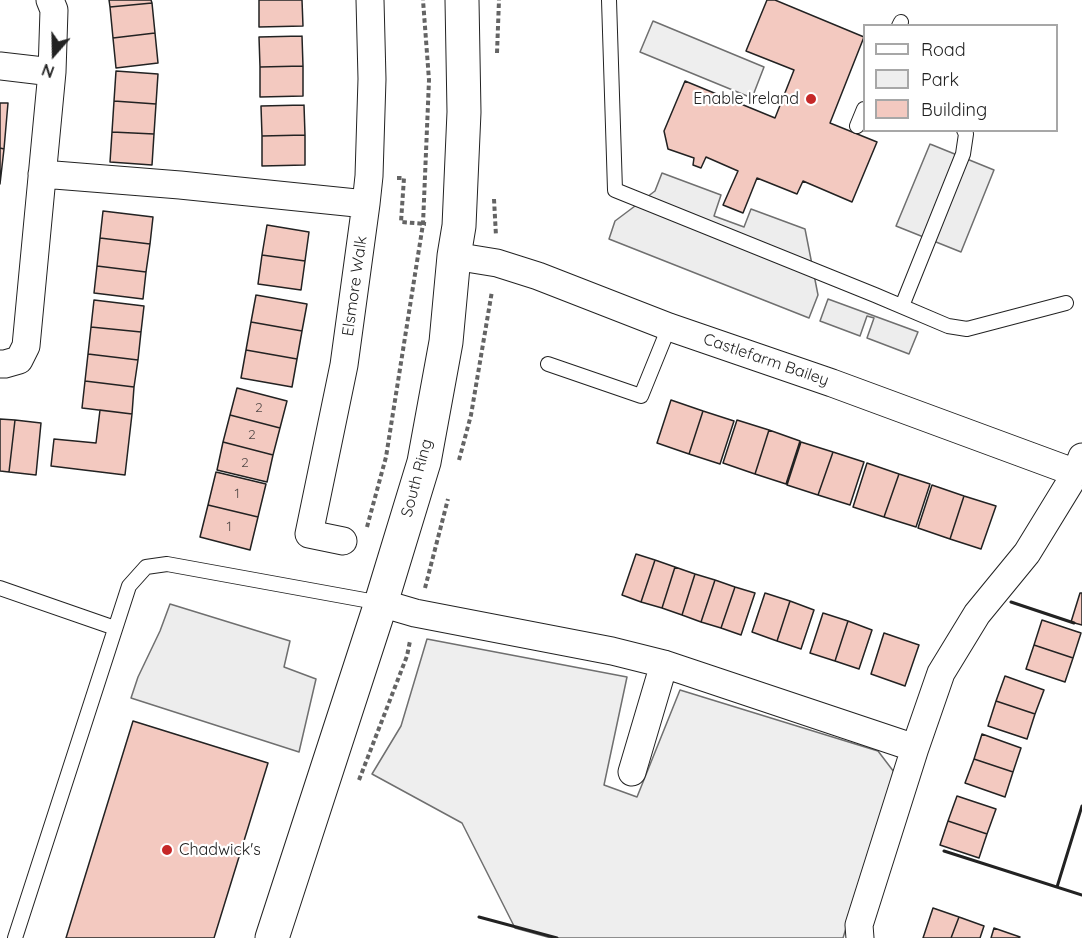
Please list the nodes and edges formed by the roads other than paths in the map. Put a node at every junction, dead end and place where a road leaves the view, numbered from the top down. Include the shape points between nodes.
1 (50, 0) edge
2 (370, 0) edge
3 (462, 0) edge
4 (609, 0) edge
5 (0, 66) edge
6 (52, 72) junction
7 (863, 111) edge
8 (857, 126) dead end
9 (965, 132) edge
10 (42, 174) junction
11 (366, 204) junction
12 (457, 241) junction
13 (1066, 303) dead end
14 (902, 306) junction
15 (669, 327) junction
16 (0, 364) edge
17 (548, 364) dead end
18 (1079, 465) edge
19 (354, 536) road end
20 (0, 588) edge
21 (381, 603) junction
22 (115, 628) junction
23 (664, 664) junction
24 (915, 748) junction
25 (632, 771) dead end
26 (15, 938) edge
27 (272, 938) edge
28 (860, 938) edge

1 - 6 street via 54,10
2 - 11 street, Elsmore Walk via 372,79
3 - 12 main road, South Ring via 464,112
4 - 14 lane via 615,190
5 - 6 street
6 - 10 street
7 - 8 lane
9 - 14 lane via 963,154
10 - 11 street
10 - 16 street via 26,346 20,360
11 - 19 street, Elsmore Walk via 344,365 309,534
12 - 15 street, Castlefarm Bailey via 497,263
12 - 21 main road, South Ring via 446,342 424,462
13 - 14 lane via 967,329 948,326
15 - 17 lane via 641,396
15 - 18 street, Castlefarm Bailey
18 - 24 street via 1027,553 977,614 941,673
20 - 22 lane
21 - 22 lane via 167,564 146,567 129,586
21 - 23 street
21 - 27 main road, South Ring
22 - 26 lane
23 - 24 street
23 - 25 street
24 - 28 street via 859,925

